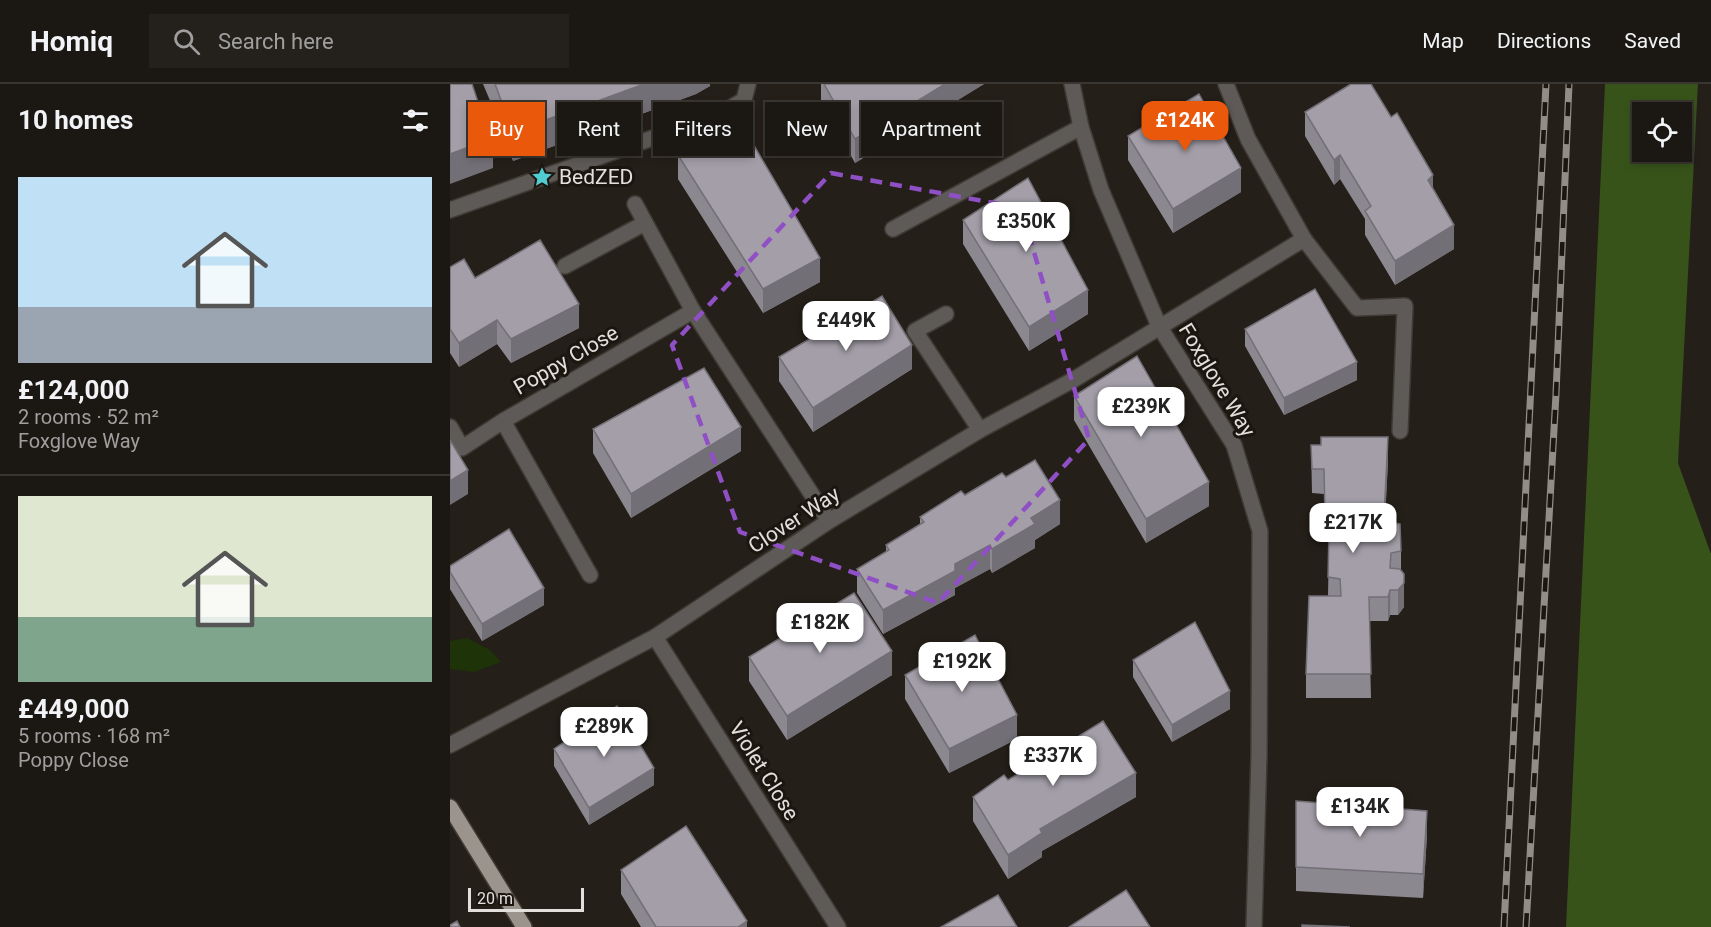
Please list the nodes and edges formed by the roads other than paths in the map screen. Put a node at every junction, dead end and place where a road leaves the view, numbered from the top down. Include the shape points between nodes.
1 (748, 84) edge
2 (1072, 84) edge
3 (1226, 84) edge
4 (1081, 127) junction
5 (635, 204) dead end
6 (450, 210) edge
7 (645, 223) junction
8 (893, 229) dead end
9 (1304, 239) junction
10 (565, 266) dead end
11 (693, 311) junction
12 (946, 314) dead end
13 (1159, 326) junction
14 (503, 421) junction
15 (450, 427) edge
16 (980, 430) junction
17 (1400, 431) dead end
18 (829, 521) junction
19 (590, 575) dead end
20 (655, 637) junction
21 (450, 745) edge
22 (450, 807) edge
23 (524, 927) edge
24 (838, 927) edge
25 (1254, 927) edge

1 - 6 street via 744,100 720,114
2 - 4 street, Foxglove Way
3 - 9 street via 1248,140
4 - 8 street
4 - 13 street, Foxglove Way via 1101,190
5 - 7 street
7 - 10 street
7 - 11 street
9 - 13 street, Clover Way
9 - 17 street via 1357,308 1405,306
11 - 14 street, Poppy Close
11 - 18 street
12 - 16 street via 915,331
13 - 16 street, Clover Way via 1073,380
13 - 25 street, Foxglove Way via 1234,445 1260,531
14 - 15 street, Poppy Close via 462,448
14 - 19 street
16 - 18 street, Clover Way
18 - 20 street, Clover Way
20 - 21 street, Clover Way
20 - 24 street, Violet Close
22 - 23 main road

